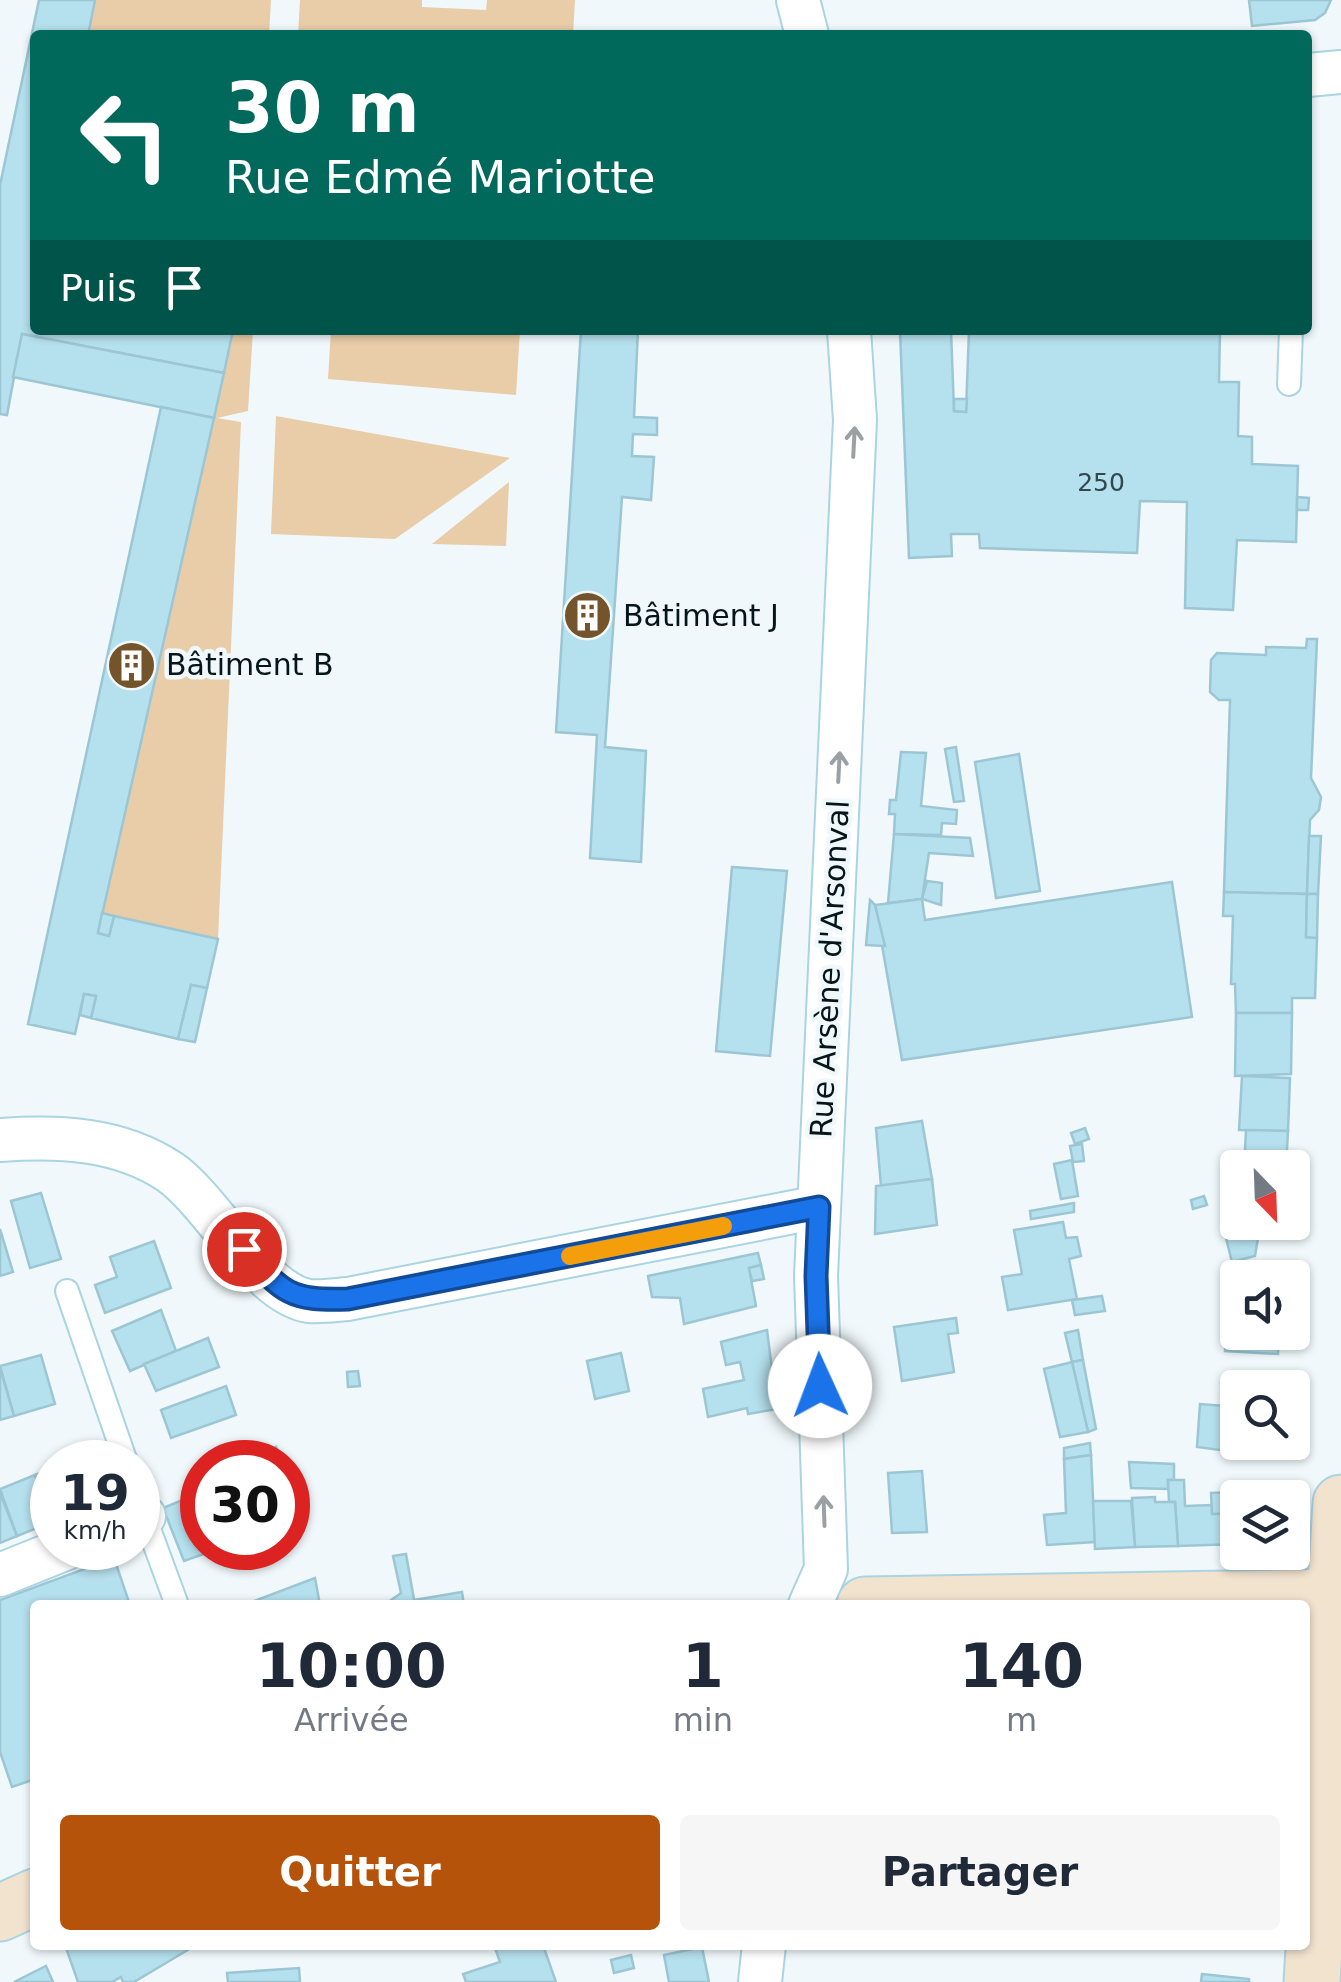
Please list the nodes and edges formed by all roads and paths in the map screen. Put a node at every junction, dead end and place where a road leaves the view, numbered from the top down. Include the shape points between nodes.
1 (798, 0) edge
2 (805, 30) edge
3 (1341, 72) edge
4 (1312, 75) edge
5 (848, 335) edge
6 (1291, 335) edge
7 (1289, 384) dead end
8 (0, 1140) edge
9 (819, 1207) junction
10 (67, 1291) dead end
11 (118, 1440) edge
12 (1341, 1503) edge
13 (160, 1562) edge
14 (30, 1563) edge
15 (0, 1575) edge
16 (1339, 1597) edge
17 (175, 1600) edge
18 (812, 1600) edge
19 (1161, 1600) edge
20 (30, 1899) edge
21 (0, 1914) edge
22 (763, 1950) edge
23 (760, 1982) edge
24 (1312, 1982) edge

1 - 2 street
3 - 4 street
9 -> 5 street, Rue Arsène d'Arsonval via 855,420
6 - 7 lane
8 - 9 street via 88,1141 128,1150 199,1200 282,1288 307,1301 348,1299
18 -> 9 street, Rue Arsène d'Arsonval via 826,1569
10 - 11 lane
12 - 16 street
13 - 17 lane
14 - 15 street
16 - 19 street
16 - 24 street
20 - 21 street
22 - 23 street

